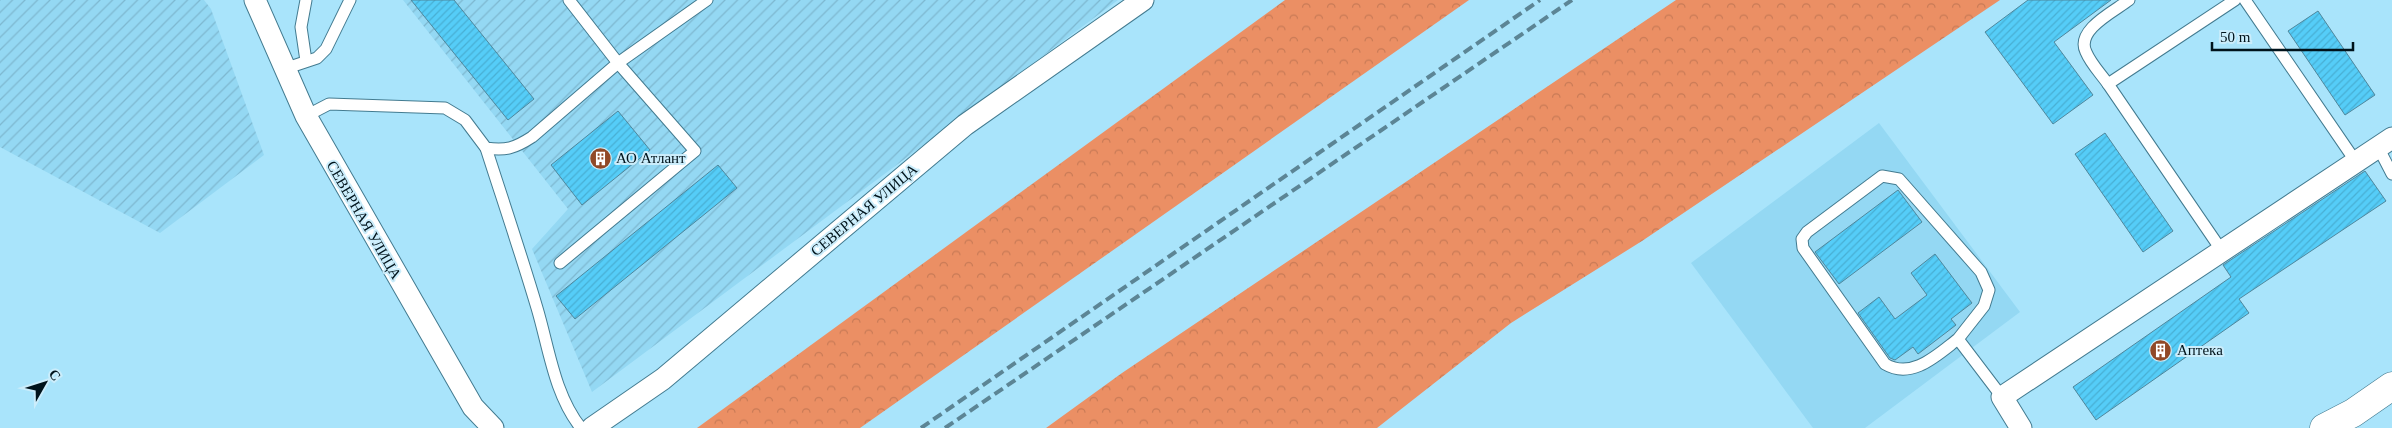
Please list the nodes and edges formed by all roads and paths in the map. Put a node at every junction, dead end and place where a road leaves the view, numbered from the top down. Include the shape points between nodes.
1 (255, 0) edge
2 (306, 0) edge
3 (350, 0) edge
4 (569, 0) edge
5 (707, 0) edge
6 (1143, 0) edge
7 (2129, 0) edge
8 (2234, 0) edge
9 (2245, 0) edge
10 (306, 61) junction
11 (618, 63) junction
12 (284, 69) junction
13 (2108, 84) junction
14 (306, 116) junction
15 (2385, 142) edge
16 (486, 148) junction
17 (2356, 162) junction
18 (2392, 174) edge
19 (2222, 250) junction
20 (560, 263) dead end
21 (1958, 339) junction
22 (2392, 386) edge
23 (2002, 397) junction
24 (2356, 420) edge
25 (493, 428) edge
26 (581, 428) edge
27 (592, 428) edge
28 (2021, 428) edge
29 (2324, 428) edge

1 - 12 street, СЕВЕРНАЯ УЛИЦА
2 - 10 lane via 300,27
3 - 10 lane via 326,49 316,58
4 - 11 lane
5 - 11 lane
6 - 27 street, СЕВЕРНАЯ УЛИЦА via 965,125 663,379
7 - 13 lane via 2089,29 2084,41 2085,51
8 - 13 lane
9 - 17 lane
10 - 12 lane
11 - 16 lane via 532,137 503,150
11 - 20 lane via 695,151
12 - 14 street, СЕВЕРНАЯ УЛИЦА
13 - 19 lane
14 - 16 lane via 329,104 445,108 465,120
14 - 25 street, СЕВЕРНАЯ УЛИЦА via 473,407
15 - 17 street
15 - 18 lane
16 - 26 lane via 561,395
17 - 19 street
19 - 23 street
21 - 21 lane via 1984,306 1990,290 1981,272 1900,179 1882,176 1802,239 1804,248 1885,364 1895,370 1923,365
21 - 23 lane
22 - 24 street
23 - 28 street
24 - 29 street

